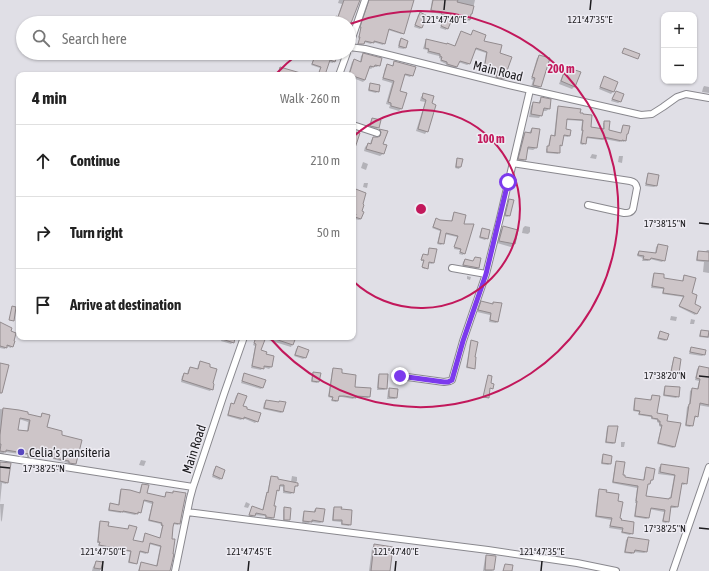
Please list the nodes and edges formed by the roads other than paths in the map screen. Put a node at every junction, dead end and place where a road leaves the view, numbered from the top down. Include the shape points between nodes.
1 (366, 0) edge
2 (356, 28) edge
3 (356, 48) edge
4 (344, 60) edge
5 (340, 72) edge
6 (530, 90) junction
7 (709, 98) edge
8 (356, 126) edge
9 (377, 133) dead end
10 (512, 163) junction
11 (588, 205) dead end
12 (452, 268) dead end
13 (486, 274) junction
14 (243, 340) edge
15 (400, 376) dead end
16 (0, 457) edge
17 (709, 467) edge
18 (193, 487) junction
19 (187, 512) junction
20 (175, 571) edge
21 (616, 571) edge
22 (673, 571) edge

1 - 2 street
3 - 6 street, Main Road
4 - 5 street
6 - 7 street, Main Road via 641,115 652,114 686,94
6 - 10 street
8 - 9 street
10 - 11 street via 630,181 636,185 633,209 630,213
10 - 13 street
12 - 13 street
13 - 15 street via 452,380 444,382
14 - 18 street, Main Road
16 - 18 street
17 - 22 street
18 - 19 street, Main Road
19 - 20 street, Main Road
19 - 21 street via 488,550

